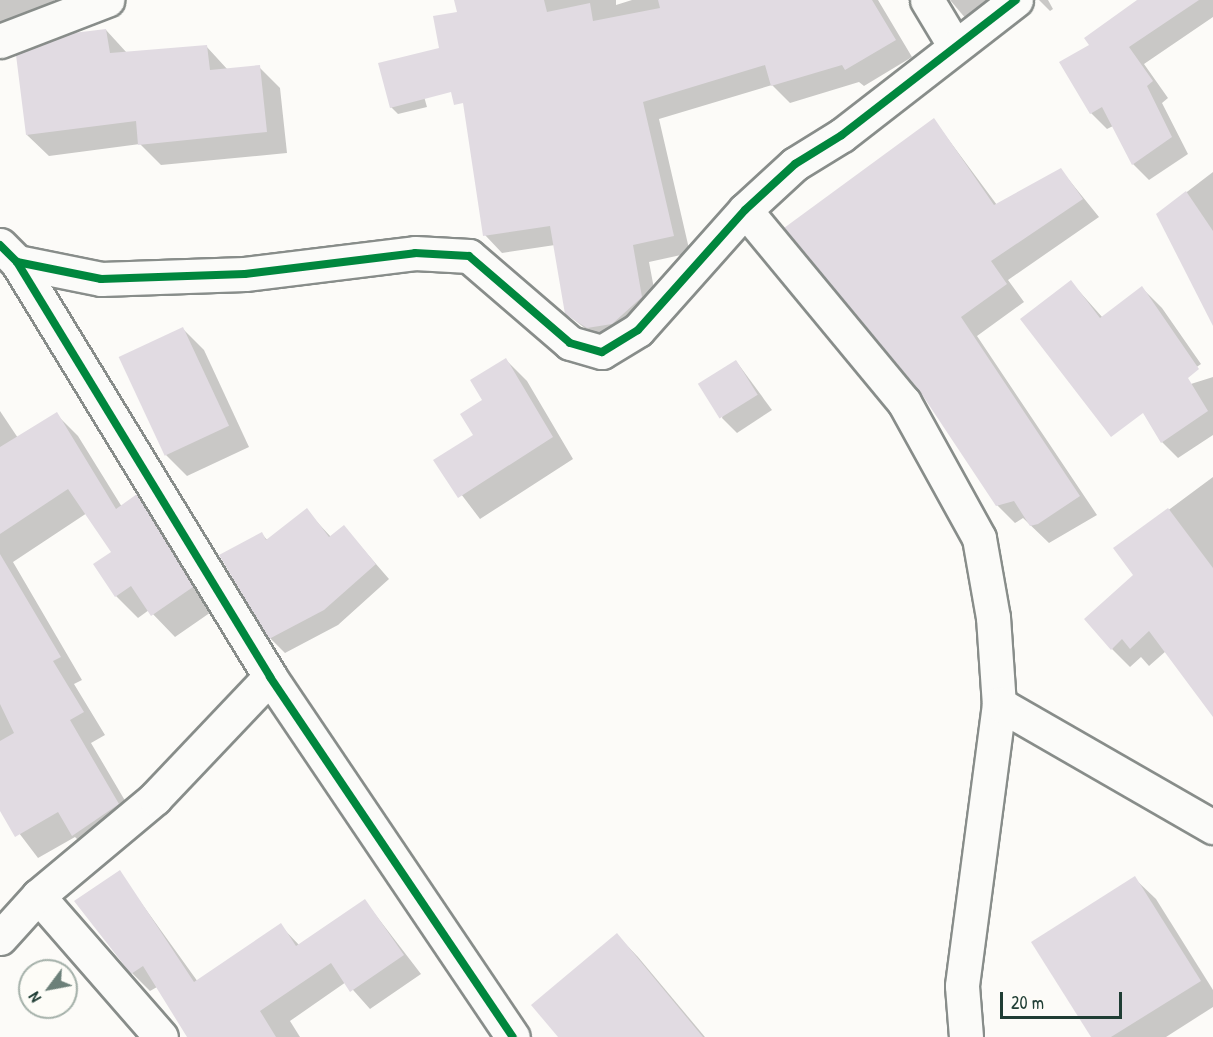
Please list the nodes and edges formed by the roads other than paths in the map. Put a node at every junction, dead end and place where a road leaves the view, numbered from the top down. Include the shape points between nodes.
1 (106, 0) edge
2 (927, 0) edge
3 (1016, 0) edge
4 (0, 40) edge
5 (954, 45) junction
6 (745, 210) junction
7 (8, 254) edge
8 (270, 677) junction
9 (999, 704) junction
10 (1213, 827) edge
11 (38, 896) junction
12 (0, 938) edge
13 (161, 1037) edge
14 (513, 1037) edge
15 (966, 1037) edge

1 - 4 street
2 - 5 street
3 - 5 street
5 - 6 street via 842,135 795,164
6 - 7 street via 638,330 602,352 570,343 468,256 415,253 245,274 101,279
6 - 9 street via 904,402 979,538 993,617
7 - 8 street
8 - 11 street via 155,798
8 - 14 street
9 - 10 street
9 - 15 street via 962,986
11 - 12 street
11 - 13 street

